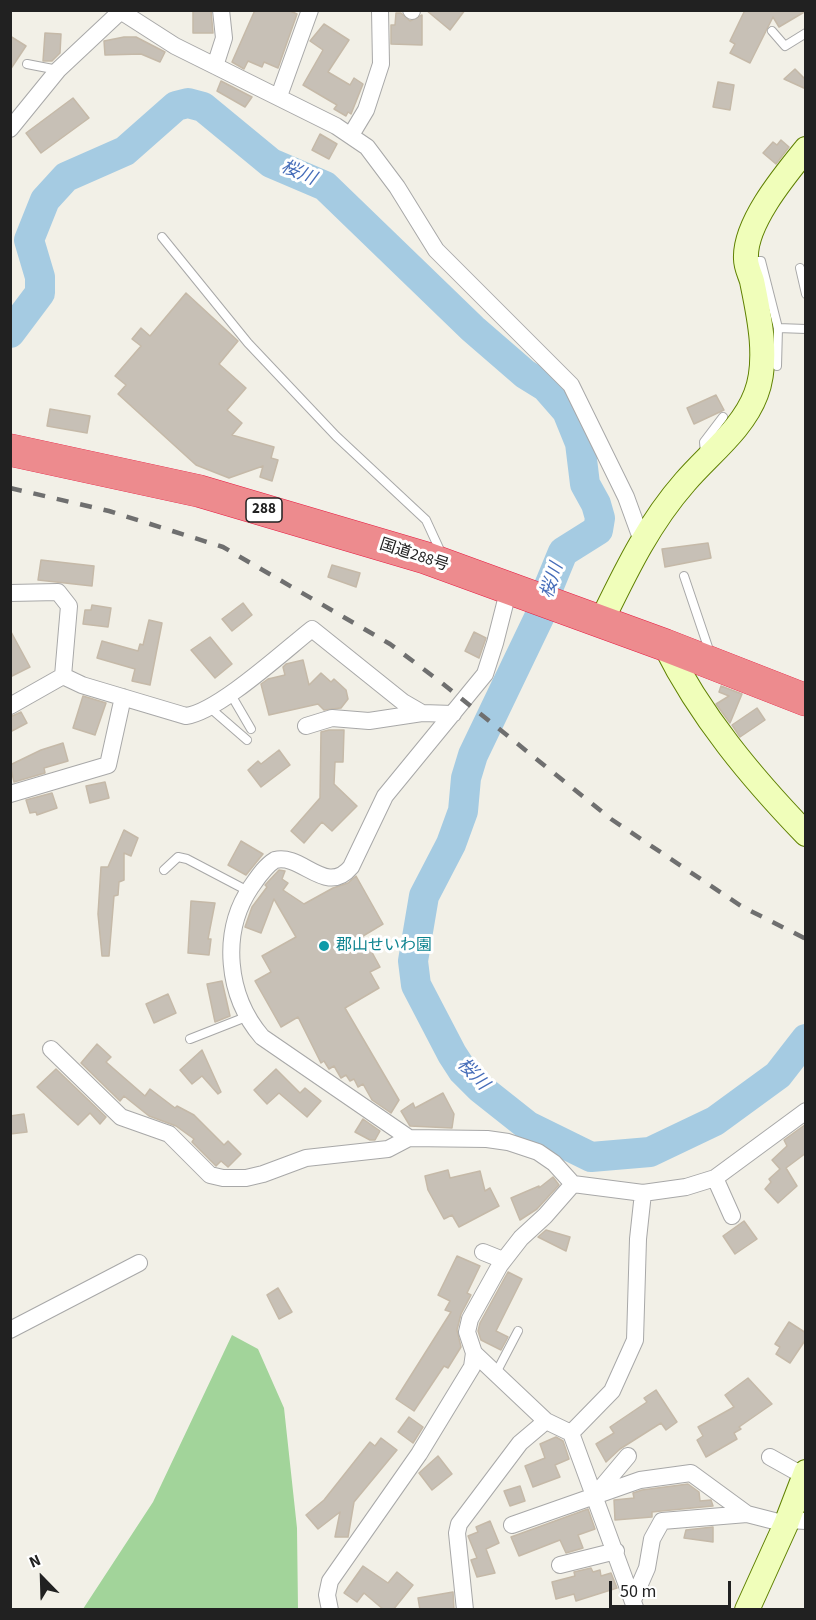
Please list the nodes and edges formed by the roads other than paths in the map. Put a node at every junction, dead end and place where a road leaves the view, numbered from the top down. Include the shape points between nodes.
1 (221, 10) edge
2 (380, 10) edge
3 (122, 11) edge
4 (309, 11) edge
5 (772, 31) dead end
6 (806, 33) edge
7 (27, 64) dead end
8 (215, 66) junction
9 (58, 70) junction
10 (279, 96) junction
11 (10, 129) edge
12 (351, 135) junction
13 (806, 149) edge
14 (162, 237) dead end
15 (746, 261) junction
16 (800, 268) dead end
17 (806, 294) edge
18 (777, 327) junction
19 (806, 329) edge
20 (777, 366) dead end
21 (723, 417) dead end
22 (10, 450) edge
23 (705, 461) junction
24 (642, 542) junction
25 (446, 566) junction
26 (684, 576) dead end
27 (510, 588) junction
28 (10, 593) edge
29 (590, 619) junction
30 (665, 645) junction
31 (714, 664) junction
32 (63, 676) junction
33 (230, 692) junction
34 (123, 697) junction
35 (806, 700) edge
36 (10, 706) edge
37 (208, 707) junction
38 (422, 713) junction
39 (453, 714) junction
40 (306, 726) dead end
41 (251, 729) dead end
42 (246, 740) dead end
43 (10, 794) edge
44 (806, 834) edge
45 (164, 870) dead end
46 (248, 891) junction
47 (246, 1017) junction
48 (189, 1039) dead end
49 (51, 1049) dead end
50 (806, 1111) edge
51 (409, 1138) junction
52 (715, 1178) junction
53 (573, 1184) junction
54 (643, 1193) junction
55 (732, 1216) dead end
56 (483, 1252) dead end
57 (503, 1260) junction
58 (139, 1263) dead end
59 (10, 1330) edge
60 (518, 1331) dead end
61 (474, 1353) junction
62 (496, 1373) junction
63 (546, 1421) junction
64 (571, 1433) junction
65 (628, 1456) dead end
66 (770, 1456) dead end
67 (805, 1474) edge
68 (595, 1495) junction
69 (747, 1514) junction
70 (793, 1522) edge
71 (512, 1525) dead end
72 (616, 1551) junction
73 (560, 1565) dead end
74 (634, 1605) edge
75 (330, 1610) edge
76 (465, 1610) edge
77 (747, 1610) edge

1 - 8 street via 224,38
2 - 12 street via 381,64 366,110
3 - 8 street via 175,46
3 - 9 street
4 - 10 street
5 - 6 lane via 785,46
7 - 9 lane
8 - 10 street
9 - 11 street
10 - 12 street
12 - 24 street via 367,147 397,187 436,250 571,385 626,497
13 - 15 street via 757,219
14 - 25 lane via 248,343 336,436 426,520
15 - 18 lane via 761,261
15 - 23 street via 762,348 760,377 756,394 740,422
16 - 17 lane
18 - 19 lane
18 - 20 lane
21 - 23 lane via 704,442
22 - 25 highway, 国道288号 / 288 via 199,491
23 - 24 street
24 - 29 street
25 - 27 highway, 国道288号 / 288
26 - 31 lane
27 - 29 highway, 国道288号 / 288
27 - 39 street via 484,674
28 - 32 street via 58,592 69,606
29 - 30 highway, 国道288号 / 288
30 - 31 highway, 国道288号 / 288
30 - 44 street via 711,721 757,782
31 - 35 highway, 国道288号 / 288
32 - 34 street
32 - 36 street
33 - 37 street
33 - 38 street via 312,629
33 - 41 lane
34 - 37 street via 186,716
34 - 43 street via 108,765
37 - 42 lane
38 - 39 street
38 - 40 street via 369,721 332,718
39 - 46 street via 385,796 347,871 336,877 324,877 282,858 270,862
45 - 46 lane via 178,857
46 - 47 street via 235,916 230,945 231,966
47 - 48 lane
47 - 51 street via 273,1047
49 - 51 street via 121,1117 169,1134 210,1175 246,1178 306,1158 388,1149
50 - 52 street
51 - 53 street via 508,1142 538,1152
52 - 54 street
52 - 55 street
53 - 54 street
53 - 57 street
54 - 64 street via 635,1340 612,1390
56 - 57 street
57 - 61 street via 470,1319 467,1332
58 - 59 street
60 - 62 lane
61 - 62 street
61 - 75 street via 472,1367 418,1454 330,1581
62 - 63 street
63 - 64 street
63 - 76 street via 520,1443 459,1524
64 - 68 street
65 - 68 street
66 - 67 street
67 - 70 street
68 - 69 street via 640,1480 691,1473
68 - 71 street
68 - 72 street
69 - 70 street
69 - 74 street via 662,1521 652,1539
70 - 77 street
72 - 73 street
72 - 74 street

